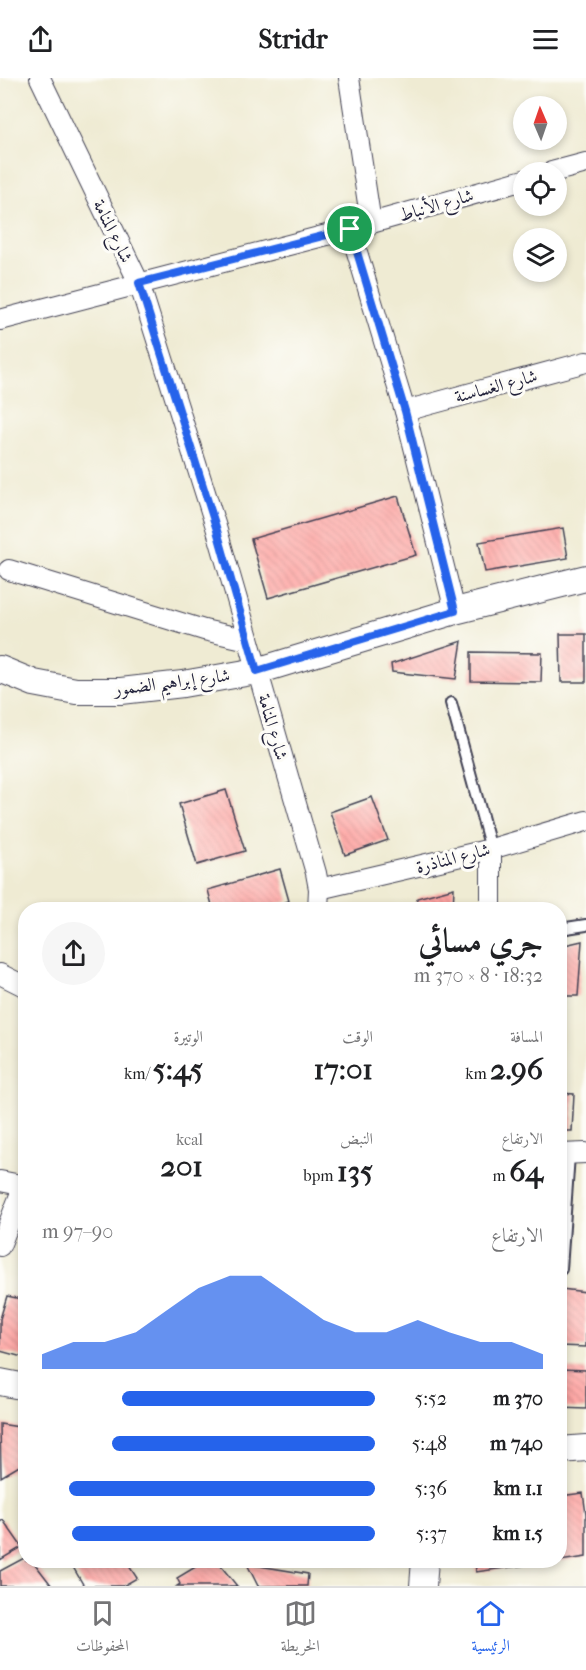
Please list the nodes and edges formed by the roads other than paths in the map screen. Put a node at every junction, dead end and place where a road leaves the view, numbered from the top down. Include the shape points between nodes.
1 (40, 78) edge
2 (349, 78) edge
3 (586, 163) edge
4 (567, 168) edge
5 (513, 183) edge
6 (371, 223) junction
7 (350, 229) junction
8 (139, 283) junction
9 (0, 320) edge
10 (586, 362) edge
11 (405, 411) junction
12 (9, 570) dead end
13 (586, 578) edge
14 (455, 611) junction
15 (248, 640) junction
16 (0, 669) edge
17 (257, 671) junction
18 (451, 703) dead end
19 (586, 822) edge
20 (491, 849) junction
21 (319, 899) edge
22 (491, 902) edge
23 (586, 925) edge
24 (567, 928) edge
25 (0, 974) edge
26 (18, 983) edge
27 (572, 1154) edge
28 (0, 1181) edge
29 (18, 1183) edge
30 (18, 1201) edge
31 (567, 1206) edge
32 (0, 1246) edge
33 (0, 1382) edge
34 (18, 1386) edge
35 (586, 1448) edge
36 (567, 1449) edge

1 - 8 street, شارع المنامة
2 - 6 street
3 - 4 street
5 - 6 street, شارع الأنباط
6 - 7 street, شارع الأنباط
7 - 8 street, شارع الأنباط
7 - 11 street
8 - 9 street, شارع الأنباط
8 - 15 street, شارع المنامة
10 - 11 street, شارع الغساسنة
11 - 14 street
12 - 15 street
13 - 14 street, شارع إبراهيم الضمور
14 - 17 street, شارع إبراهيم الضمور
15 - 17 street, شارع المنامة
16 - 17 street, شارع إبراهيم الضمور via 34,683 76,691 121,691
17 - 21 street, شارع المنامة via 316,873
18 - 20 lane
19 - 20 street, شارع المناذرة
20 - 21 street, شارع المناذرة
20 - 22 street
23 - 24 lane
25 - 26 street
27 - 31 lane
28 - 29 street
30 - 32 street
33 - 34 street
35 - 36 street

